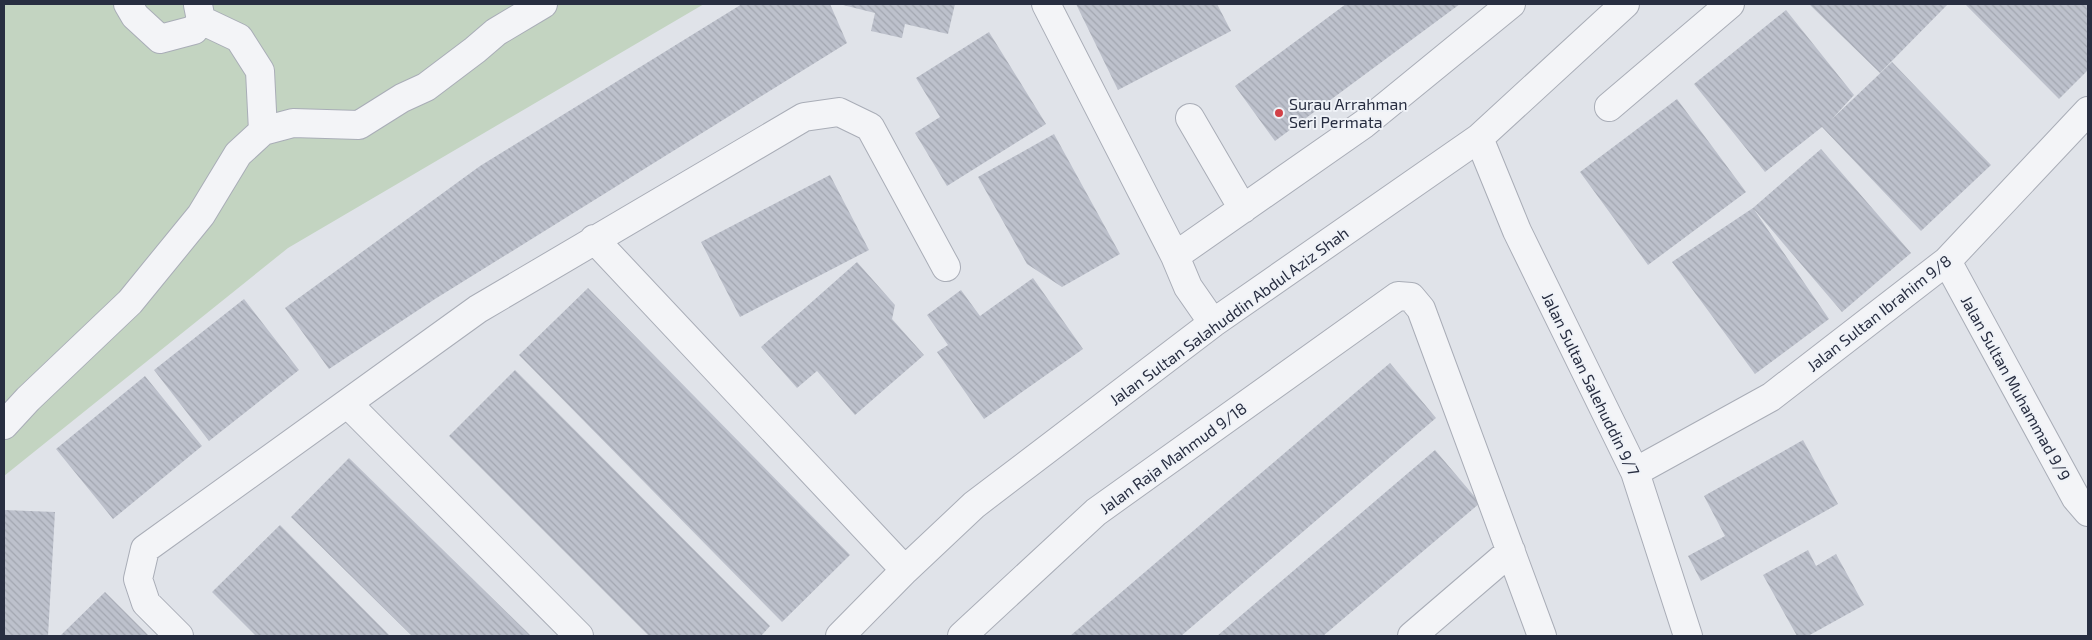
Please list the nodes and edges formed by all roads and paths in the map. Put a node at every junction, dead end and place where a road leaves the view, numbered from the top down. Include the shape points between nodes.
1 (128, 4) edge
2 (543, 4) edge
3 (1046, 4) edge
4 (1511, 4) edge
5 (1624, 4) edge
6 (1730, 4) edge
7 (199, 12) edge
8 (1609, 107) dead end
9 (2088, 111) edge
10 (1190, 118) dead end
11 (263, 131) junction
12 (1479, 138) junction
13 (1243, 209) junction
14 (594, 239) junction
15 (1175, 256) junction
16 (1947, 261) junction
17 (946, 267) dead end
18 (1213, 323) junction
19 (348, 404) junction
20 (4, 425) edge
21 (1635, 472) junction
22 (2088, 512) edge
23 (1511, 551) junction
24 (904, 570) junction
25 (968, 634) edge
26 (179, 636) edge
27 (579, 636) edge
28 (840, 636) edge
29 (1412, 636) edge
30 (1542, 636) edge
31 (1688, 636) edge

1 - 7 street via 160,39 194,30
2 - 11 street via 496,32 426,87 359,125 293,123
3 - 15 street
4 - 13 street via 1364,124
5 - 12 street, Jalan Sultan Salahuddin Abdul Aziz Shah
6 - 8 street
7 - 11 street via 239,38 260,71
9 - 16 street, Jalan Sultan Ibrahim 9/8
10 - 13 street
11 - 20 street via 238,154 200,215 130,302
12 - 18 street, Jalan Sultan Salahuddin Abdul Aziz Shah
12 - 21 street, Jalan Sultan Salehuddin 9/7 via 1517,231
13 - 15 street
14 - 17 street via 804,117 839,112 870,127
14 - 19 street via 478,309
14 - 24 street
15 - 18 street via 1188,287
16 - 21 street, Jalan Sultan Ibrahim 9/8 via 1771,397
16 - 22 street, Jalan Sultan Muhammad 9/9 via 2076,498
18 - 24 street, Jalan Sultan Salahuddin Abdul Aziz Shah via 974,505
19 - 26 street via 145,549 138,579 146,603
19 - 27 street
21 - 31 street, Jalan Sultan Salehuddin 9/7
23 - 25 street, Jalan Raja Mahmud 9/18 via 1421,309 1410,296 1398,296 1096,512
23 - 29 street
23 - 30 street
24 - 28 street, Jalan Sultan Salahuddin Abdul Aziz Shah

